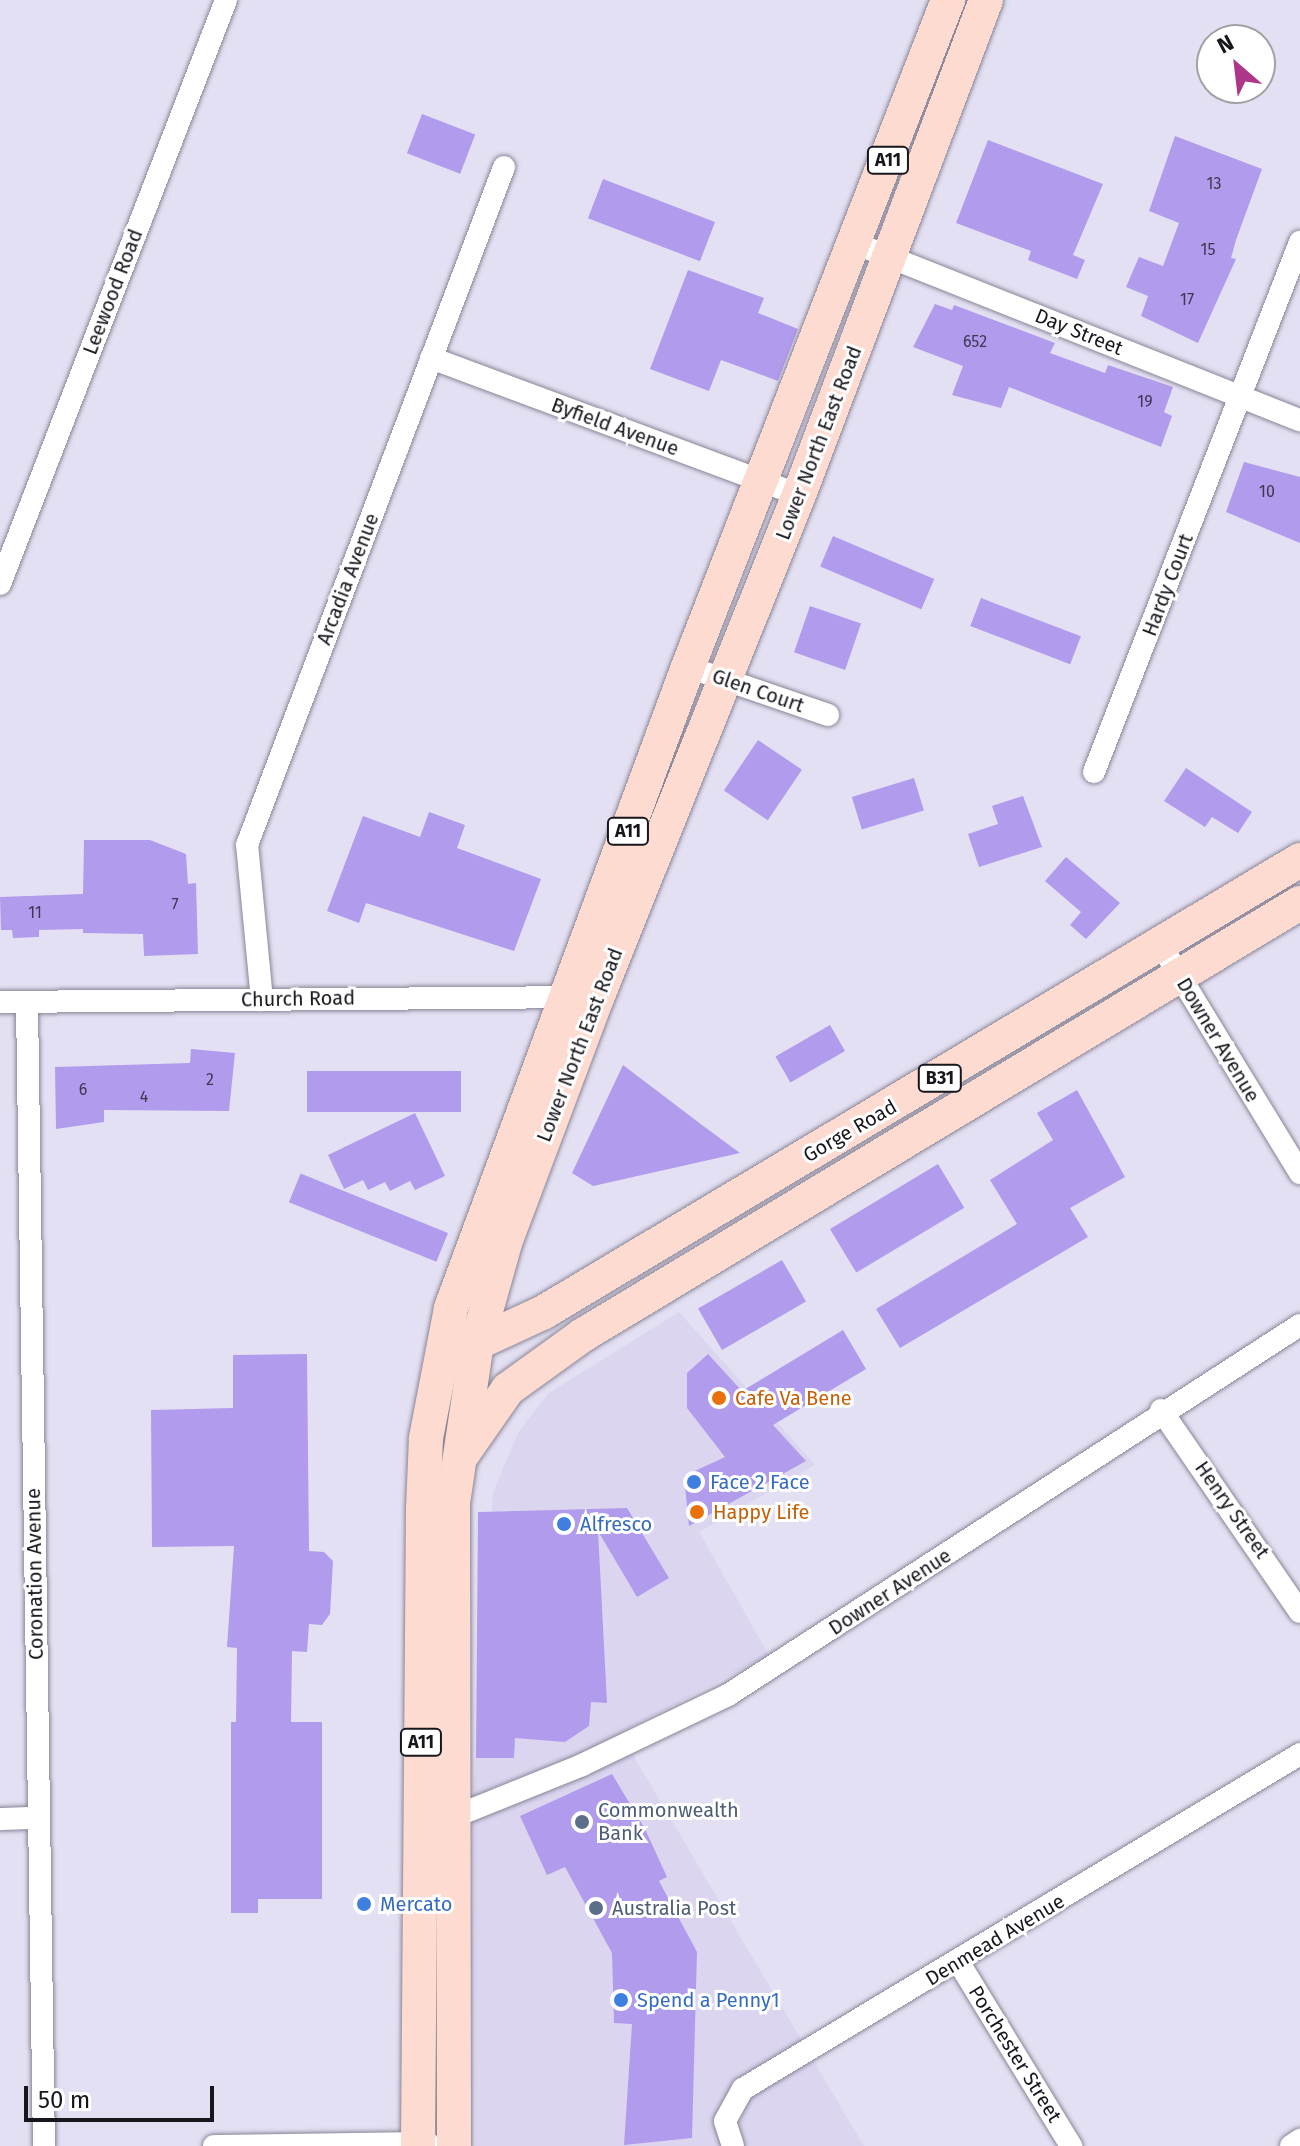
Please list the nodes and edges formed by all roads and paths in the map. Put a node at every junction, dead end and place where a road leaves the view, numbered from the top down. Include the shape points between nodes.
1 (226, 0) edge
2 (948, 0) edge
3 (986, 0) edge
4 (504, 167) dead end
5 (1300, 242) edge
6 (857, 244) junction
7 (891, 257) junction
8 (431, 358) junction
9 (1241, 398) junction
10 (1300, 420) edge
11 (763, 481) junction
12 (799, 495) junction
13 (0, 584) edge
14 (688, 667) junction
15 (726, 679) junction
16 (828, 715) dead end
17 (1094, 772) dead end
18 (1300, 860) edge
19 (1300, 903) edge
20 (1162, 947) junction
21 (1181, 979) junction
22 (582, 997) junction
23 (262, 1000) junction
24 (0, 1002) edge
25 (27, 1003) junction
26 (1300, 1173) edge
27 (1300, 1325) edge
28 (583, 1335) junction
29 (461, 1342) junction
30 (1161, 1410) junction
31 (459, 1459) junction
32 (1300, 1612) edge
33 (1300, 1754) edge
34 (456, 1816) junction
35 (38, 1818) junction
36 (0, 1819) edge
37 (959, 1963) junction
38 (1300, 2140) edge
39 (418, 2144) edge
40 (454, 2144) edge
41 (44, 2146) edge
42 (214, 2146) edge
43 (733, 2146) edge
44 (1071, 2146) edge
45 (1291, 2146) edge

1 - 13 street, Leewood Road
2 - 6 main road, Lower North East Road / A11
3 - 7 main road, Lower North East Road / A11
4 - 8 street, Arcadia Avenue
5 - 9 street, Hardy Court
6 - 7 street, Day Street
6 - 11 main road, Lower North East Road / A11
7 - 9 street, Day Street
7 - 12 main road, Lower North East Road / A11
8 - 11 street, Byfield Avenue
8 - 23 street, Arcadia Avenue via 247,845
9 - 10 street, Day Street
9 - 17 street, Hardy Court
11 - 12 street, Byfield Avenue
11 - 14 main road, Lower North East Road / A11
12 - 15 main road, Lower North East Road / A11
14 - 15 street, Glen Court
14 - 22 main road, Lower North East Road / A11
15 - 16 street, Glen Court
15 - 22 main road, Lower North East Road / A11
18 - 20 main road, Gorge Road / B31
19 - 21 main road, Gorge Road / B31
20 - 21 street, Downer Avenue
20 - 29 main road, Gorge Road / B31 via 544,1312
21 - 26 street, Downer Avenue
21 - 28 main road, Gorge Road / B31
22 - 23 street, Church Road
22 - 29 main road, Lower North East Road / A11 via 459,1279
23 - 25 street, Church Road
24 - 25 street, Church Road
25 - 35 street, Coronation Avenue
27 - 30 street, Downer Avenue
28 - 29 main road, Gorge Road / B31 via 506,1349
28 - 31 main road, Gorge Road / B31 via 508,1389
29 - 31 main road, Lower North East Road / A11
29 - 39 main road, Lower North East Road / A11 via 426,1438
30 - 32 street, Henry Street
30 - 34 street, Downer Avenue via 1053,1487 728,1695 582,1765
31 - 34 main road, Lower North East Road / A11 via 453,1503
33 - 37 street, Denmead Avenue
34 - 40 main road, Lower North East Road / A11
35 - 36 street
35 - 41 street, Coronation Avenue
37 - 43 street, Denmead Avenue via 743,2089 725,2121
37 - 44 street, Porchester Street
38 - 45 street
39 - 40 street
39 - 42 street

